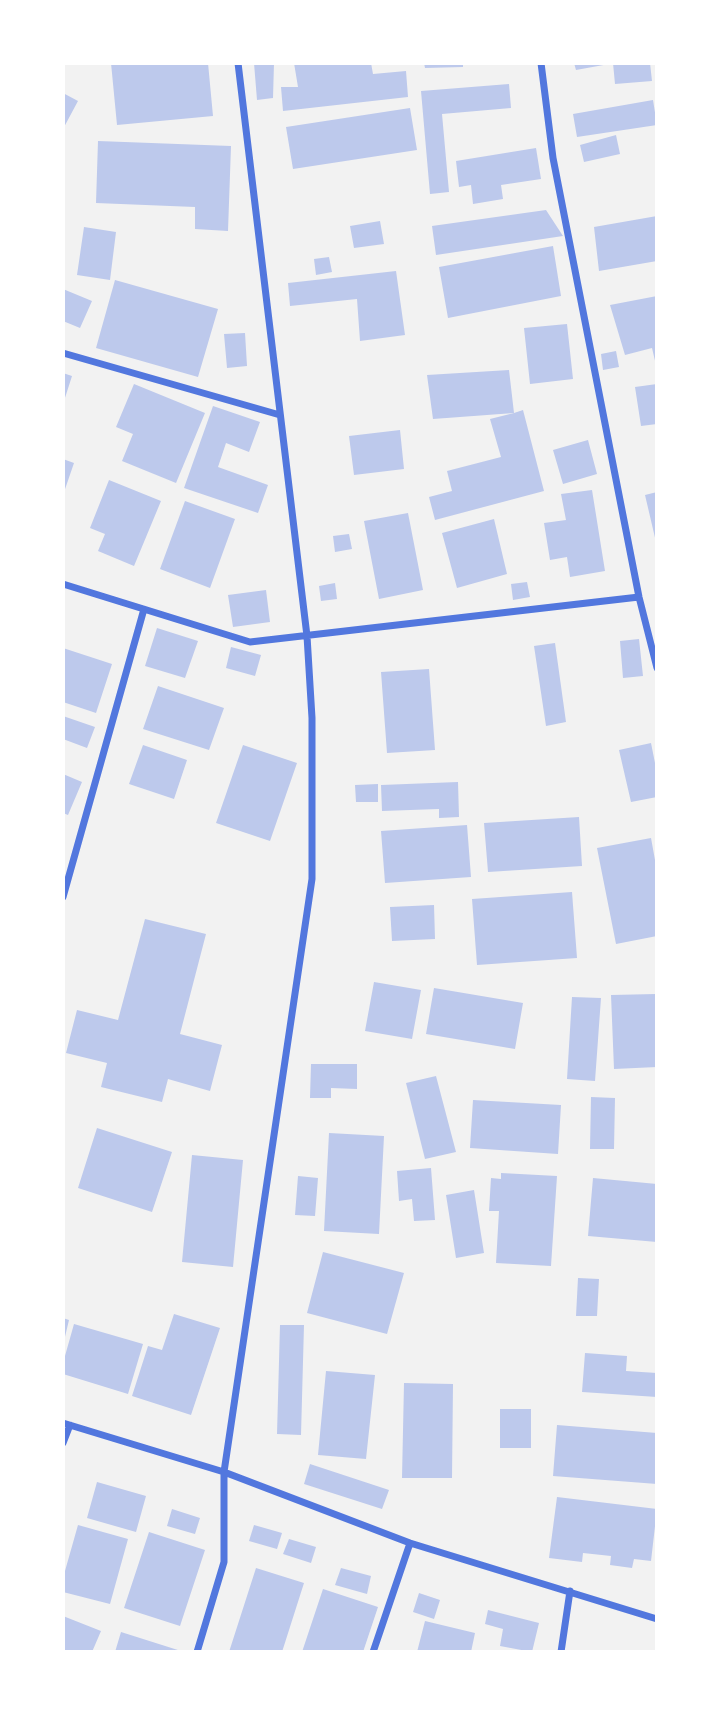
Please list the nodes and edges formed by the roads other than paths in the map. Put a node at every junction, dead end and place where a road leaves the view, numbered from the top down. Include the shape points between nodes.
1 (238, 63) edge
2 (541, 63) edge
3 (63, 353) edge
4 (280, 415) junction
5 (63, 584) edge
6 (639, 597) junction
7 (144, 609) junction
8 (307, 636) junction
9 (657, 668) edge
10 (63, 897) edge
11 (66, 1424) edge
12 (63, 1443) edge
13 (224, 1472) junction
14 (410, 1543) junction
15 (570, 1591) junction
16 (657, 1619) edge
17 (197, 1652) edge
18 (373, 1652) edge
19 (561, 1652) edge

1 - 4 street
2 - 6 street via 553,158
3 - 4 street
4 - 8 street
5 - 7 street
6 - 8 street
6 - 9 street
7 - 8 street via 250,642
7 - 10 street
8 - 13 street via 312,879
11 - 12 street
11 - 13 street
13 - 14 street
13 - 17 street via 224,1562
14 - 15 street
14 - 18 street
15 - 16 street
15 - 19 street

